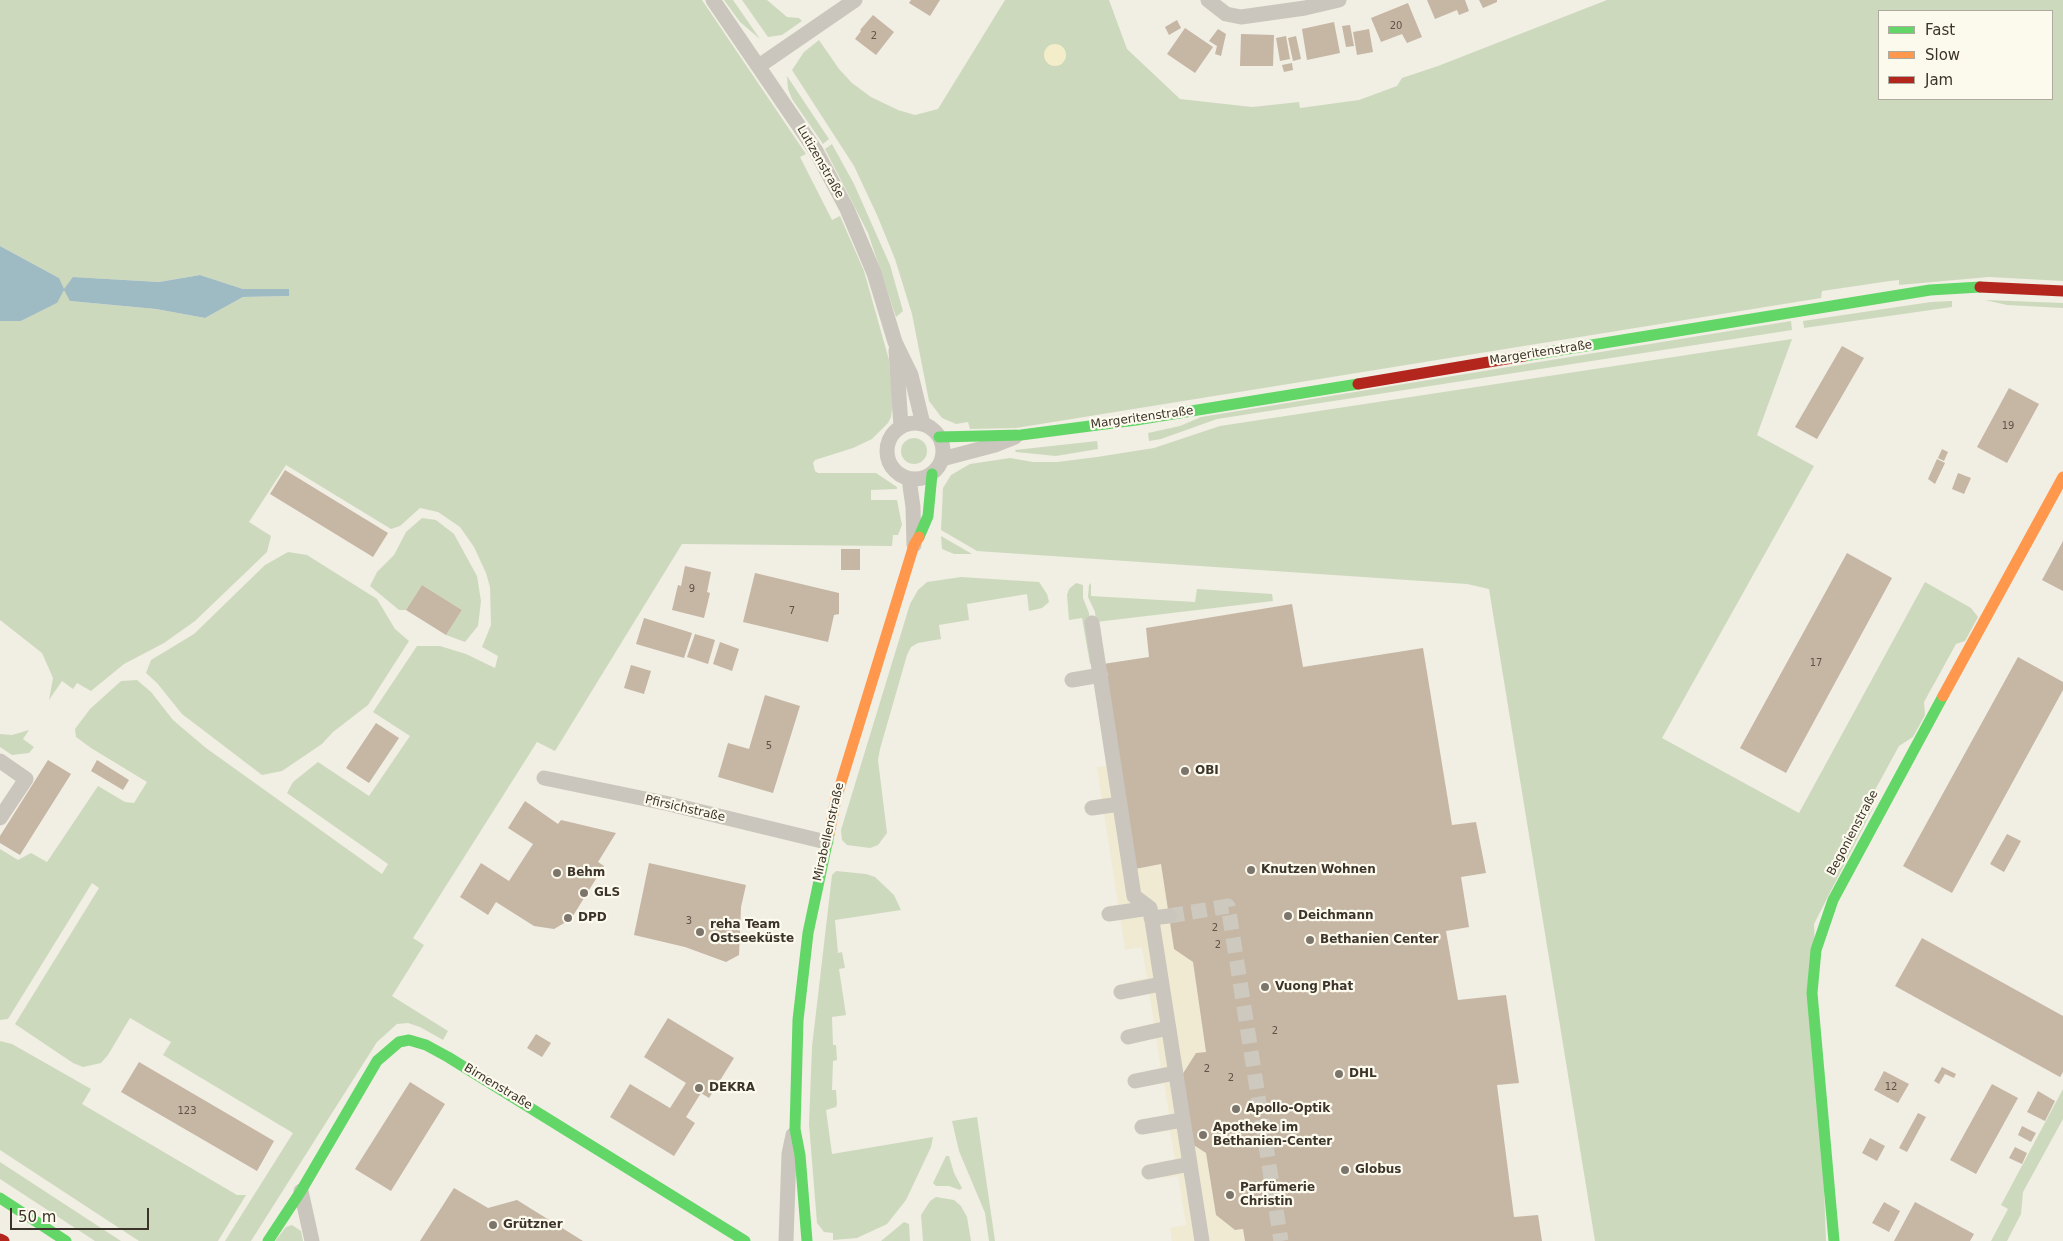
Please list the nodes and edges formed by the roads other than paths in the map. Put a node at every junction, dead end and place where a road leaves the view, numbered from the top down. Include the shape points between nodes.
1 (713, 0) edge
2 (855, 0) edge
3 (1208, 0) edge
4 (1339, 0) edge
5 (759, 66) junction
6 (2063, 291) edge
7 (895, 342) junction
8 (923, 424) junction
9 (901, 427) junction
10 (1021, 435) junction
11 (939, 437) junction
12 (942, 459) junction
13 (932, 474) junction
14 (2063, 477) edge
15 (909, 479) junction
16 (914, 545) junction
17 (1092, 623) dead end
18 (1101, 675) junction
19 (1072, 680) dead end
20 (0, 762) edge
21 (544, 778) dead end
22 (1120, 794) junction
23 (1092, 808) dead end
24 (0, 818) edge
25 (826, 842) junction
26 (1150, 913) junction
27 (1109, 914) dead end
28 (1169, 916) tunnel mouth
29 (1161, 984) junction
30 (1121, 992) dead end
31 (1168, 1028) junction
32 (1128, 1037) dead end
33 (1175, 1073) junction
34 (1134, 1081) dead end
35 (1182, 1120) junction
36 (1142, 1127) dead end
37 (795, 1129) junction
38 (1190, 1164) junction
39 (1149, 1172) dead end
40 (301, 1191) junction
41 (0, 1198) edge
42 (0, 1239) edge
43 (4, 1241) edge
44 (66, 1241) edge
45 (268, 1241) edge
46 (312, 1241) edge
47 (745, 1241) edge
48 (786, 1241) edge
49 (806, 1241) edge
50 (1202, 1241) edge
51 (1834, 1241) edge

1 - 5 street, Lutizenstraße
2 - 5 street
3 - 4 street via 1226,14 1240,17
5 - 7 street, Lutizenstraße via 816,151 847,209 874,273
6 - 10 street, Margeritenstraße via 1976,287 1930,290 1136,420
7 - 8 street, Lutizenstraße via 910,375
7 - 9 street, Lutizenstraße
8 - 9 street
8 - 11 street
9 - 15 street via 888,441 887,457 895,471
10 - 11 street, Margeritenstraße
10 - 12 street, Margeritenstraße
11 - 12 street
12 - 13 street
13 - 15 street
13 - 16 street, Mirabellenstraße via 928,516
14 - 51 street, Begonienstraße via 1856,855 1822,926 1812,993
15 - 16 street, Mirabellenstraße
16 - 25 street, Mirabellenstraße via 838,790
17 - 18 street
18 - 19 street
18 - 22 street
20 - 24 street via 26,779
21 - 25 street, Pfirsichstraße
22 - 23 street
22 - 26 street via 1134,896
25 - 37 street, Mirabellenstraße via 803,967
26 - 27 street
26 - 28 street
26 - 29 street
29 - 30 street
29 - 31 street
31 - 32 street
31 - 33 street
33 - 34 street
33 - 35 street
35 - 36 street
35 - 38 street
37 - 48 street, Mirabellenstraße via 789,1154
37 - 49 street, Mirabellenstraße
38 - 39 street
38 - 50 street
40 - 45 street, Birnenstraße
40 - 46 street
40 - 47 street, Birnenstraße via 377,1061 399,1042 409,1040 448,1056 700,1210
41 - 44 street
42 - 43 street

